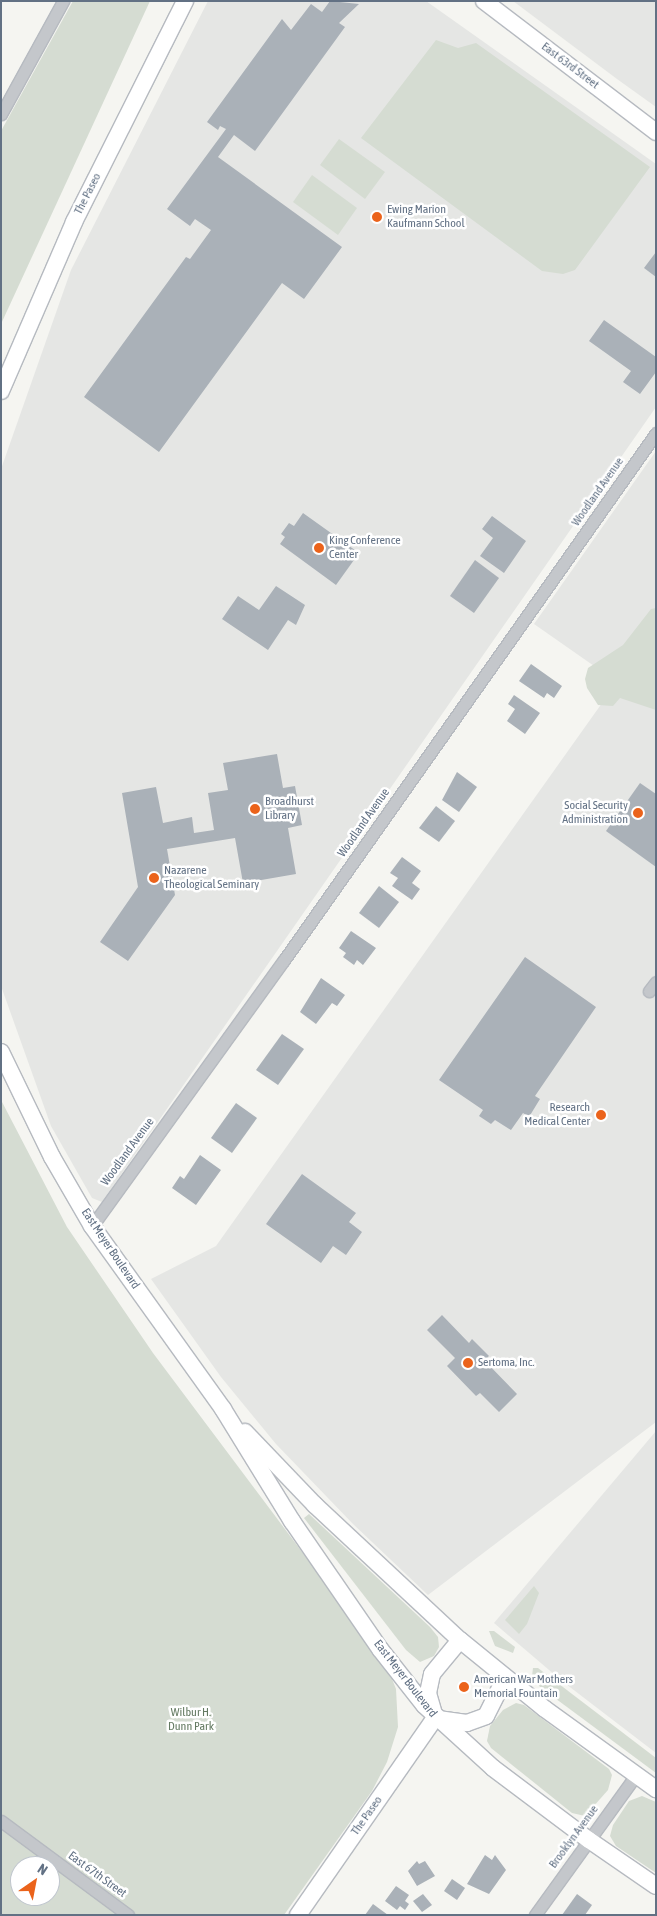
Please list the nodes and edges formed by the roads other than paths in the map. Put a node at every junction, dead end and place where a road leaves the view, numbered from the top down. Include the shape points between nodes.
1 (64, 1) edge
2 (185, 1) edge
3 (484, 1) edge
4 (1, 114) edge
5 (656, 132) edge
6 (1, 391) edge
7 (656, 434) edge
8 (1, 1052) edge
9 (92, 1226) junction
10 (223, 1409) junction
11 (460, 1640) junction
12 (505, 1678) junction
13 (435, 1718) junction
14 (636, 1775) junction
15 (656, 1789) edge
16 (1, 1821) edge
17 (588, 1840) junction
18 (656, 1886) edge
19 (128, 1915) edge
20 (298, 1915) edge
21 (535, 1915) edge

1 - 4 street
2 - 6 main road, The Paseo via 74,222
3 - 5 main road, East 63rd Street
7 - 9 street, Woodland Avenue
8 - 9 main road, East Meyer Boulevard via 52,1157
9 - 10 main road, East Meyer Boulevard
10 - 11 main road, East Meyer Boulevard via 315,1505
10 - 13 main road, East Meyer Boulevard via 314,1553 380,1649
11 - 12 main road
11 - 13 main road via 432,1674 428,1693
12 - 13 main road via 494,1707 477,1721 457,1724
12 - 14 main road
13 - 17 main road, East Meyer Boulevard via 493,1768
13 - 20 main road, The Paseo
14 - 15 main road
14 - 17 street, Brooklyn Avenue
16 - 19 street, East 67th Street
17 - 18 main road, East Meyer Boulevard
17 - 21 street, Brooklyn Avenue

